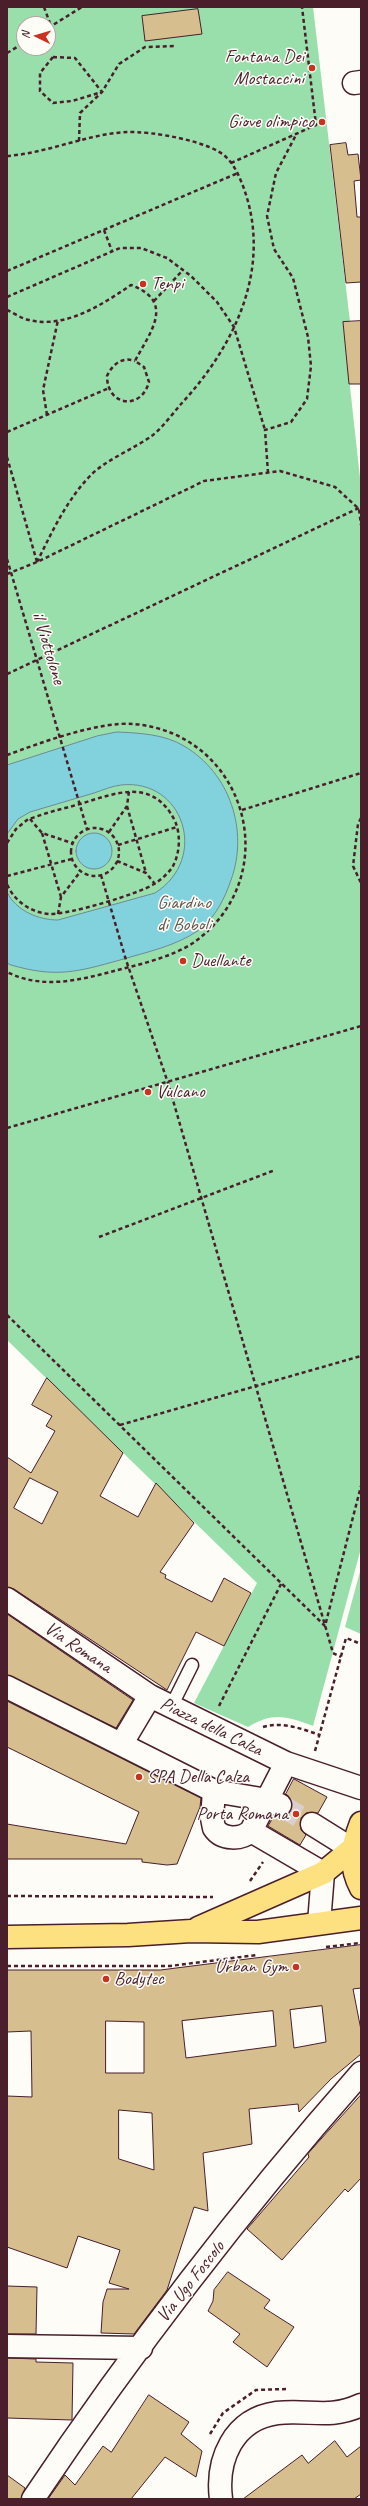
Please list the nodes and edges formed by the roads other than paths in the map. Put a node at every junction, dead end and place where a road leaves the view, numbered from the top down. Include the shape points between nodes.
1 (7, 1599) edge
2 (192, 1665) dead end
3 (7, 1687) edge
4 (150, 1696) junction
5 (171, 1707) junction
6 (122, 1743) junction
7 (286, 1763) junction
8 (361, 1788) edge
9 (214, 1791) junction
10 (274, 1802) junction
11 (361, 1823) edge
12 (312, 1824) tunnel mouth
13 (251, 1831) junction
14 (352, 1849) junction
15 (323, 1873) junction
16 (361, 1888) edge
17 (361, 1918) edge
18 (319, 1923) junction
19 (191, 1931) junction
20 (7, 1937) edge
21 (361, 2073) edge
22 (7, 2346) edge
23 (141, 2348) junction
24 (361, 2405) edge
25 (32, 2499) edge
26 (221, 2499) edge

1 - 4 street, Via Romana
2 - 5 lane
3 - 6 street
4 - 5 street, Piazza della Calza
4 - 6 street, Piazza della Calza
5 - 7 street, Piazza della Calza
6 - 9 street
7 - 8 street, Piazza della Calza
7 - 10 street, Piazza della Calza
9 - 10 street
9 - 13 street via 213,1825 216,1831 241,1837
10 - 13 street, Piazza della Calza
11 - 14 main road
12 - 14 street
13 - 15 street
14 - 15 main road
14 - 16 main road via 354,1870
15 - 18 street
15 - 19 main road
17 - 18 main road
18 - 19 main road via 258,1932
19 - 20 main road
21 - 23 street, Via Ugo Foscolo via 304,2138
22 - 23 street
23 - 25 street, Via Ugo Foscolo
24 - 26 street via 338,2413 277,2413 252,2421 233,2438 222,2461

